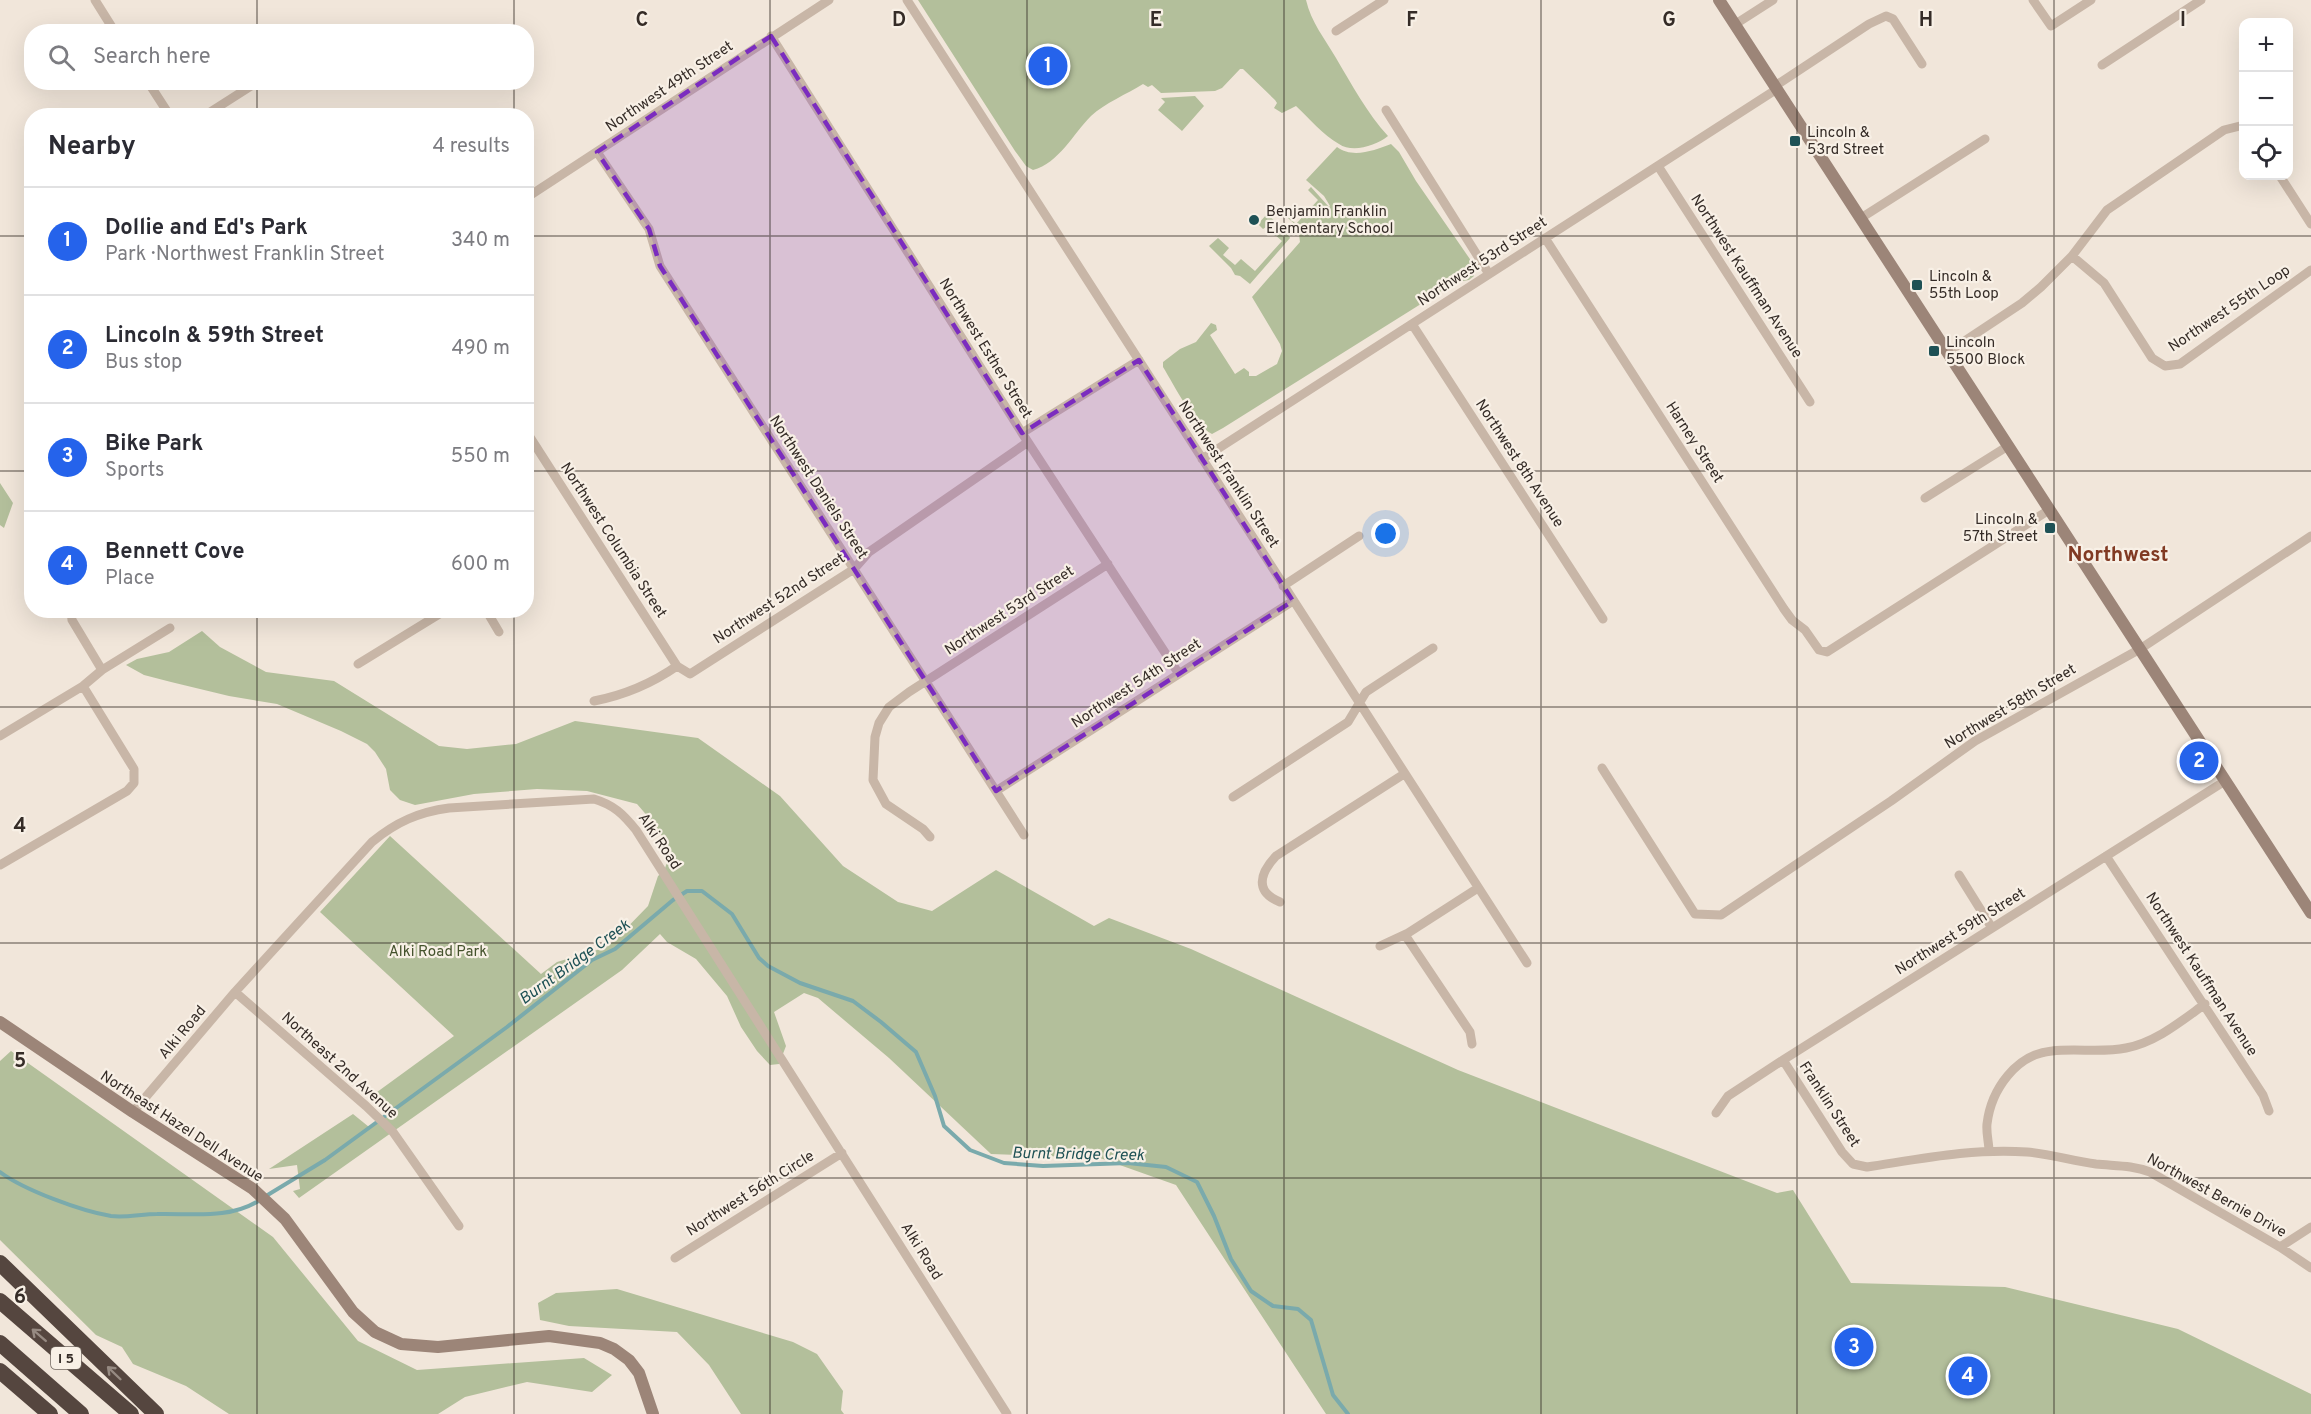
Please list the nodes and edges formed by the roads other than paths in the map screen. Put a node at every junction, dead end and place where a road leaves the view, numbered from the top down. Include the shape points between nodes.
1 (95, 0) edge
2 (829, 0) edge
3 (907, 0) edge
4 (1384, 0) edge
5 (1719, 0) edge
6 (1773, 0) edge
7 (2033, 0) edge
8 (2091, 0) edge
9 (2201, 0) edge
10 (110, 24) edge
11 (1734, 25) junction
12 (1336, 31) dead end
13 (771, 36) junction
14 (1922, 64) dead end
15 (2102, 65) dead end
16 (1776, 88) junction
17 (153, 90) edge
18 (245, 90) edge
19 (165, 108) edge
20 (217, 108) edge
21 (1386, 110) dead end
22 (2240, 126) edge
23 (1985, 139) dead end
24 (597, 152) junction
25 (1658, 166) junction
26 (2283, 180) edge
27 (534, 193) edge
28 (1861, 218) junction
29 (2311, 224) edge
30 (1545, 238) junction
31 (2072, 256) junction
32 (2311, 270) edge
33 (1489, 274) junction
34 (1412, 324) junction
35 (1948, 352) junction
36 (1139, 360) junction
37 (1810, 402) dead end
38 (1022, 433) junction
39 (1028, 442) junction
40 (534, 443) edge
41 (2008, 446) junction
42 (1202, 459) junction
43 (1925, 498) dead end
44 (2049, 510) junction
45 (1359, 536) dead end
46 (2311, 536) edge
47 (1108, 564) junction
48 (854, 568) junction
49 (1283, 586) junction
50 (1293, 601) junction
51 (72, 618) edge
52 (433, 618) edge
53 (491, 618) edge
54 (1603, 619) dead end
55 (170, 628) dead end
56 (499, 632) dead end
57 (1433, 648) dead end
58 (2140, 649) junction
59 (358, 664) dead end
60 (677, 666) junction
61 (102, 670) junction
62 (1179, 674) junction
63 (926, 682) junction
64 (83, 686) junction
65 (594, 701) dead end
66 (1358, 703) junction
67 (0, 736) edge
68 (1602, 768) dead end
69 (1404, 774) junction
70 (2225, 781) junction
71 (996, 791) junction
72 (1233, 797) dead end
73 (1024, 835) dead end
74 (930, 837) dead end
75 (2106, 856) junction
76 (0, 865) edge
77 (1959, 875) dead end
78 (1478, 888) junction
79 (1280, 902) dead end
80 (2311, 914) edge
81 (1992, 928) junction
82 (1405, 935) junction
83 (1380, 946) dead end
84 (1527, 963) dead end
85 (235, 992) junction
86 (2205, 1004) junction
87 (0, 1022) edge
88 (1472, 1044) dead end
89 (1783, 1060) junction
90 (2269, 1111) dead end
91 (133, 1112) junction
92 (1716, 1113) dead end
93 (1989, 1152) junction
94 (842, 1153) junction
95 (1853, 1164) joint
96 (459, 1226) dead end
97 (2311, 1227) edge
98 (2280, 1247) junction
99 (675, 1258) dead end
100 (0, 1263) edge
101 (2311, 1268) edge
102 (0, 1301) edge
103 (0, 1343) edge
104 (0, 1371) edge
105 (50, 1414) edge
106 (81, 1414) edge
107 (131, 1414) edge
108 (156, 1414) edge
109 (653, 1414) edge
110 (1007, 1414) edge

1 - 10 street
2 - 13 street, Northwest 49th Street
3 - 36 street, Northwest Franklin Street
4 - 12 street
5 - 11 street
6 - 11 street
7 - 8 street via 2050,26
9 - 15 street
11 - 16 street
13 - 24 street, Northwest 49th Street
13 - 38 street, Northwest Esther Street
14 - 16 street, Northwest 53rd Street via 1893,19 1886,16
16 - 25 street, Northwest 53rd Street
16 - 28 street
17 - 19 street
18 - 20 street
21 - 33 street
22 - 31 street via 2224,130 2107,210
23 - 28 street
24 - 27 street, Northwest 49th Street
24 - 48 street, Northwest Daniels Street via 648,229 660,266
25 - 30 street, Northwest 53rd Street
25 - 37 street, Northwest Kauffman Avenue
26 - 29 street
28 - 35 street
30 - 33 street, Northwest 53rd Street
30 - 44 street, Harney Street via 1784,609 1819,650 1827,652
31 - 32 street, Northwest 55th Loop via 2104,283 2152,358 2165,366 2180,364
31 - 35 street via 2022,303
33 - 34 street, Northwest 53rd Street
34 - 42 street, Northwest 53rd Street
34 - 54 street, Northwest 8th Avenue
35 - 41 street
36 - 38 street
36 - 42 street, Northwest Franklin Street
38 - 39 street, Northwest Esther Street
39 - 47 street, Northwest Esther Street
39 - 48 street, Northwest 52nd Street via 869,552
40 - 60 street, Northwest Columbia Street
41 - 43 street
41 - 44 street
42 - 49 street, Northwest Franklin Street
44 - 58 street
45 - 49 street
46 - 58 street, Northwest 58th Street
47 - 62 street, Northwest Esther Street
47 - 63 street, Northwest 53rd Street
48 - 60 street, Northwest 52nd Street via 690,674
48 - 63 street, Northwest Daniels Street
49 - 50 street, Northwest Franklin Street
50 - 62 street, Northwest 54th Street
50 - 66 street, Northwest Franklin Street
51 - 61 street
52 - 59 street
53 - 56 street
55 - 61 street
57 - 66 street via 1366,692
58 - 68 street, Northwest 58th Street via 1975,741 1720,915 1695,914
58 - 70 street
60 - 65 street via 622,696
61 - 64 street
62 - 71 street, Northwest 54th Street
63 - 71 street, Northwest Daniels Street
63 - 74 street, Northwest 53rd Street via 883,714 875,737 872,771 876,789 886,804
64 - 67 street
64 - 76 street via 134,769 135,780 127,791
66 - 69 street, Northwest Franklin Street
66 - 72 street via 1348,722
69 - 78 street, Northwest Franklin Street
69 - 79 street via 1276,856 1262,879 1268,897
70 - 75 street, Northwest 59th Street
70 - 80 street
71 - 73 street, Northwest Daniels Street
75 - 81 street, Northwest 59th Street
75 - 86 street, Northwest Kauffman Avenue
77 - 81 street
78 - 82 street
78 - 84 street, Northwest Franklin Street
81 - 89 street, Northwest 59th Street
82 - 83 street
82 - 88 street via 1467,1028
85 - 91 street, Alki Road
85 - 94 street, Alki Road via 388,828 430,811 594,799 620,810 636,830
85 - 96 street, Northeast 2nd Avenue via 393,1132
86 - 90 street, Northwest Kauffman Avenue via 2263,1095
86 - 93 street via 2149,1041 2124,1049 2051,1051 2022,1061 2006,1077 1995,1098 1987,1124
87 - 91 street, Northeast Hazel Dell Avenue
89 - 92 street, Northwest 59th Street via 1728,1096
89 - 95 street, Franklin Street
91 - 109 street, Northeast Hazel Dell Avenue via 253,1189 285,1219 353,1312 375,1332 401,1344 438,1347 549,1336 600,1343 634,1366
93 - 95 street, Northwest Bernie Drive via 1964,1152 1867,1167
93 - 98 street, Northwest Bernie Drive via 2029,1152 2096,1164 2135,1166
94 - 99 street, Northwest 56th Circle
94 - 110 street, Alki Road
97 - 98 street
98 - 101 street, Northwest Bernie Drive
108 -> 100 highway
107 -> 102 highway, I 5
103 - 106 highway, I 5
104 - 105 highway

